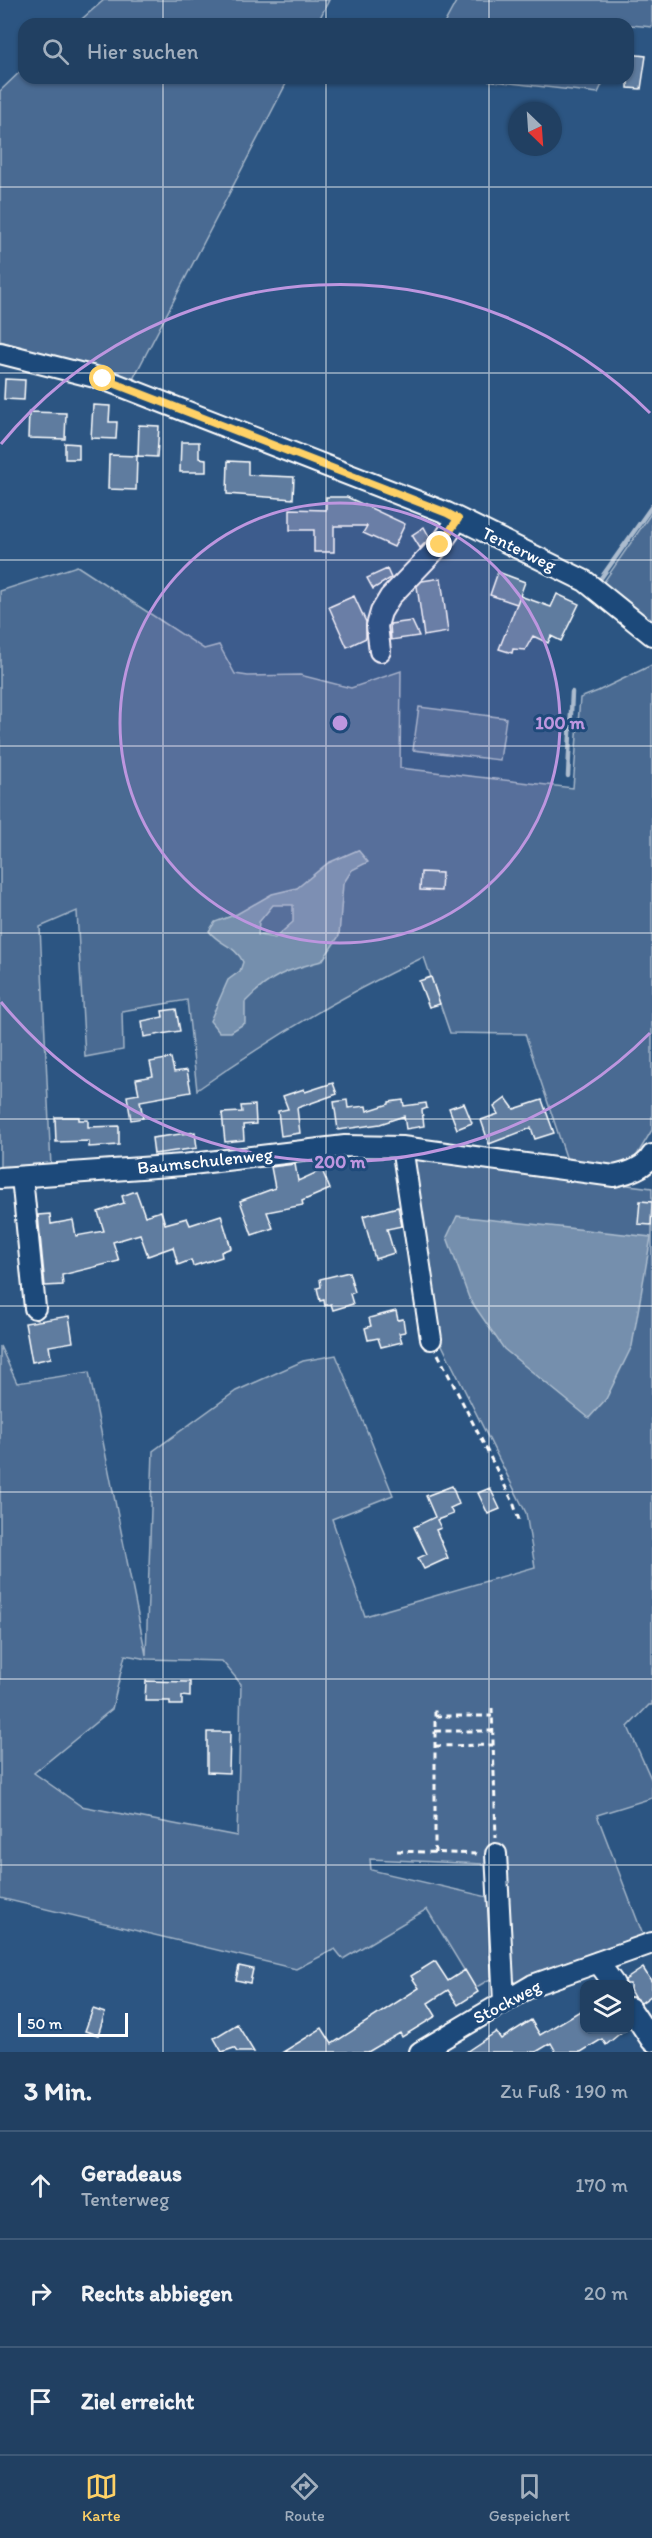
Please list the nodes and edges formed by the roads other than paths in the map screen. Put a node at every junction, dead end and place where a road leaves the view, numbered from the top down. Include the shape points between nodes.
1 (0, 353) edge
2 (458, 519) junction
3 (652, 635) edge
4 (380, 651) dead end
5 (402, 1147) junction
6 (652, 1155) edge
7 (22, 1177) junction
8 (0, 1178) edge
9 (35, 1308) dead end
10 (431, 1339) road end
11 (496, 1854) road end
12 (652, 1943) edge
13 (598, 1962) junction
14 (611, 1980) edge
15 (504, 2001) junction
16 (634, 2014) edge
17 (652, 2041) edge
18 (420, 2052) edge

1 - 2 street, Tenterweg via 103,379
2 - 3 street, Tenterweg via 585,581
2 - 4 street via 381,612 377,626
5 - 6 street, Baumschulenweg via 614,1176 632,1172
5 - 7 street, Baumschulenweg via 345,1146 183,1165
5 - 10 street
7 - 8 street, Baumschulenweg
7 - 9 street
11 - 15 street
12 - 13 street, Stockweg
13 - 14 street
13 - 15 street, Stockweg via 533,1985
15 - 18 street, Stockweg
16 - 17 street

